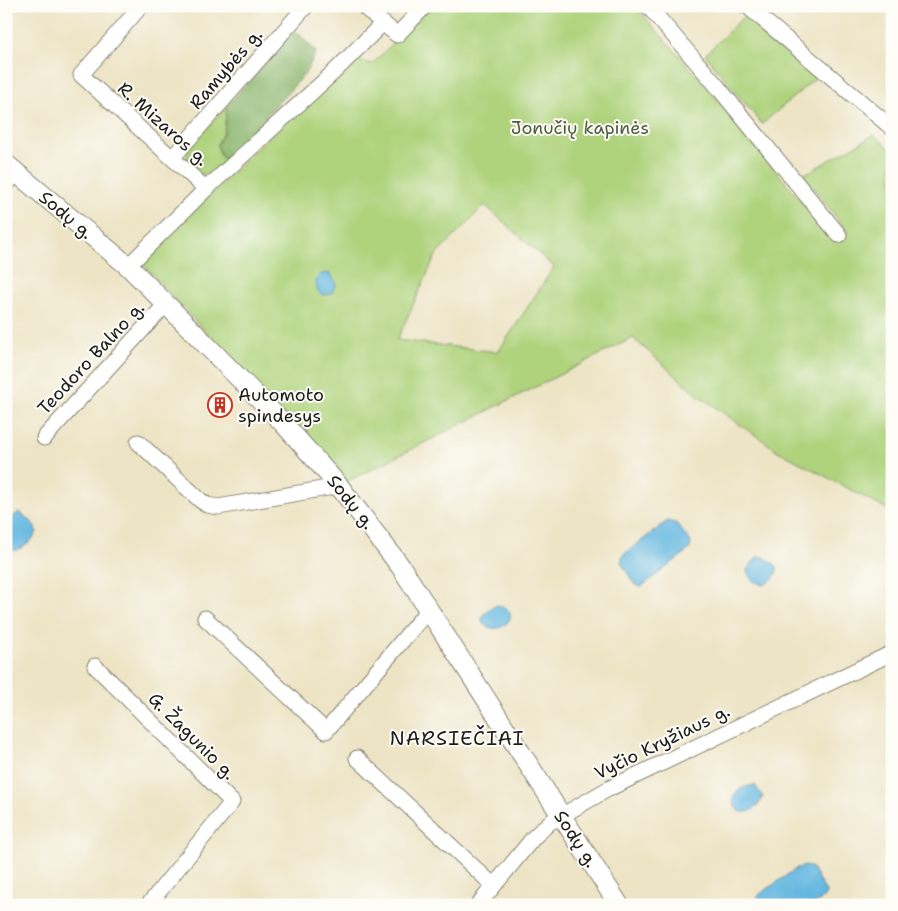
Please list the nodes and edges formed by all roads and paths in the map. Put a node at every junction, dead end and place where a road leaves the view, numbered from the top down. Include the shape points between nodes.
1 (141, 6) edge
2 (306, 6) edge
3 (362, 6) edge
4 (425, 6) edge
5 (648, 6) edge
6 (747, 6) edge
7 (383, 23) junction
8 (892, 128) edge
9 (173, 158) junction
10 (10, 174) edge
11 (206, 189) junction
12 (839, 234) dead end
13 (128, 266) junction
14 (166, 304) junction
15 (44, 438) dead end
16 (138, 442) dead end
17 (339, 486) junction
18 (429, 609) junction
19 (205, 618) dead end
20 (892, 653) edge
21 (96, 666) dead end
22 (357, 758) dead end
23 (561, 816) junction
24 (494, 886) junction
25 (148, 905) edge
26 (478, 905) edge
27 (619, 905) edge

1 - 9 street, R. Mizaros g. via 81,75
2 - 9 street, Ramybės g.
3 - 7 street
4 - 7 street via 397,34
5 - 12 street
6 - 8 street
7 - 11 street
9 - 11 street, R. Mizaros g.
10 - 13 main road, Sodų g.
11 - 13 street, R. Mizaros g.
13 - 14 main road, Sodų g.
14 - 15 street, Teodoro Balno g.
14 - 17 main road, Sodų g. via 283,423
16 - 17 street via 207,505 218,507
17 - 18 main road, Sodų g. via 394,556
18 - 19 street via 326,731
18 - 23 main road, Sodų g.
20 - 23 street, Vyčio Kryžiaus g. via 608,789
21 - 25 street, G. Žagunio g. via 232,802
22 - 24 street
23 - 24 street, Vyčio Kryžiaus g. via 534,837
23 - 27 main road, Sodų g.
24 - 26 street, Vyčio Kryžiaus g.

